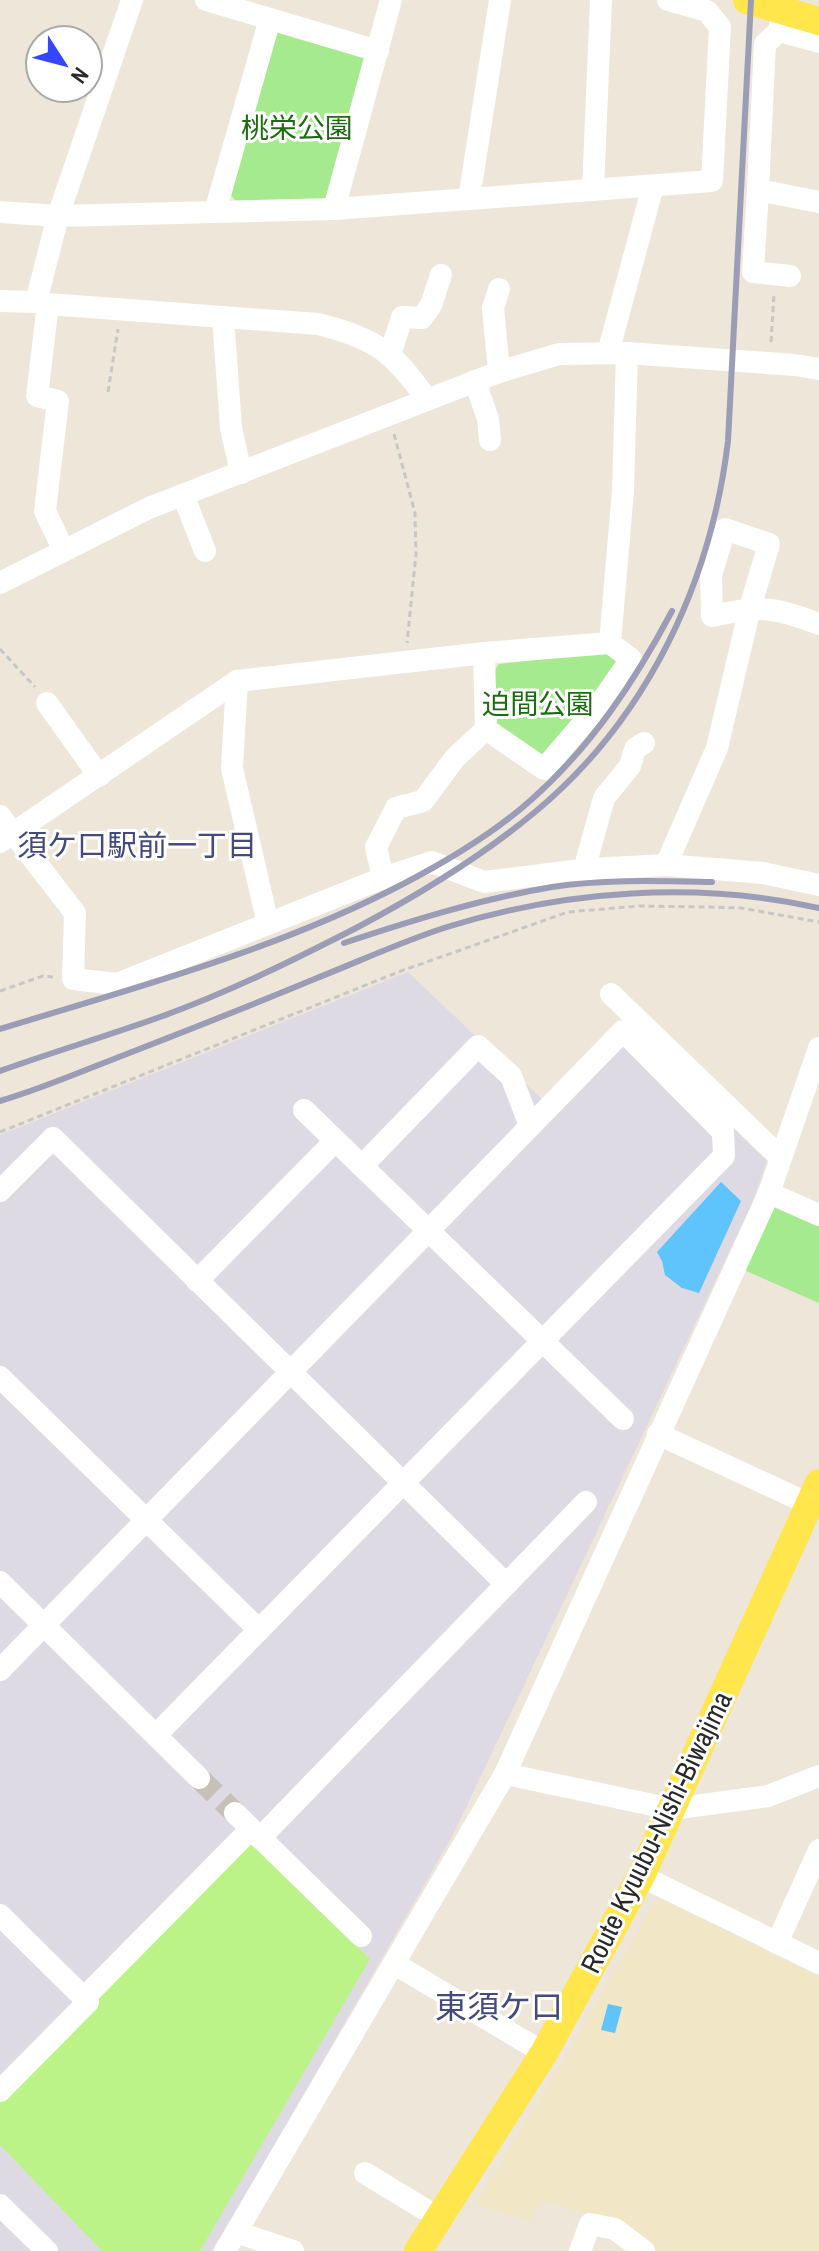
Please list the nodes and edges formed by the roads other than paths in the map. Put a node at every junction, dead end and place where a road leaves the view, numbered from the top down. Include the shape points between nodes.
1 (132, 0) edge
2 (206, 0) edge
3 (391, 0) edge
4 (500, 0) edge
5 (601, 0) edge
6 (668, 0) edge
7 (747, 0) edge
8 (785, 0) edge
9 (708, 5) edge
10 (270, 19) junction
11 (819, 21) edge
12 (779, 31) junction
13 (819, 42) edge
14 (378, 51) junction
15 (653, 186) junction
16 (593, 190) junction
17 (758, 190) junction
18 (469, 199) junction
19 (819, 202) edge
20 (334, 209) junction
21 (0, 212) edge
22 (215, 212) junction
23 (58, 216) junction
24 (441, 275) dead end
25 (783, 275) road end
26 (499, 289) dead end
27 (0, 301) edge
28 (42, 303) junction
29 (223, 317) junction
30 (618, 353) junction
31 (390, 355) junction
32 (819, 369) edge
33 (499, 372) junction
34 (475, 381) junction
35 (427, 400) junction
36 (490, 440) dead end
37 (241, 473) junction
38 (183, 495) junction
39 (63, 549) junction
40 (205, 551) dead end
41 (0, 583) edge
42 (819, 624) edge
43 (610, 643) junction
44 (484, 653) junction
45 (237, 681) junction
46 (47, 703) road end
47 (486, 729) junction
48 (644, 743) dead end
49 (99, 776) junction
50 (4, 831) edge
51 (666, 865) junction
52 (584, 870) junction
53 (383, 878) junction
54 (819, 885) edge
55 (268, 924) junction
56 (611, 994) dead end
57 (819, 1049) edge
58 (304, 1110) dead end
59 (530, 1126) junction
60 (335, 1141) junction
61 (781, 1158) junction
62 (362, 1166) junction
63 (3, 1184) edge
64 (769, 1193) junction
65 (819, 1215) edge
66 (428, 1231) junction
67 (197, 1281) junction
68 (542, 1341) junction
69 (290, 1372) junction
70 (0, 1377) edge
71 (623, 1419) dead end
72 (658, 1434) junction
73 (403, 1483) junction
74 (814, 1493) edge
75 (586, 1502) dead end
76 (147, 1520) junction
77 (0, 1582) edge
78 (506, 1584) junction
79 (44, 1625) junction
80 (259, 1630) junction
81 (0, 1670) edge
82 (156, 1735) junction
83 (505, 1774) junction
84 (819, 1776) edge
85 (199, 1778) tunnel mouth
86 (672, 1809) junction
87 (249, 1827) junction
88 (819, 1850) edge
89 (641, 1876) junction
90 (0, 1915) edge
91 (361, 1936) dead end
92 (777, 1943) junction
93 (819, 1963) edge
94 (395, 1964) junction
95 (84, 1998) junction
96 (544, 2053) junction
97 (0, 2091) edge
98 (365, 2173) dead end
99 (0, 2205) edge
100 (424, 2209) dead end
101 (230, 2242) edge
102 (47, 2251) edge
103 (293, 2251) edge
104 (418, 2251) edge
105 (580, 2251) edge
106 (644, 2251) edge

1 - 23 street
2 - 10 street
3 - 14 street
4 - 18 street
5 - 16 street
6 - 9 street
7 - 11 main road
8 - 12 street
9 - 15 street via 720,27 712,181
10 - 14 street
10 - 22 street
12 - 13 street
12 - 17 street via 765,44
14 - 20 street
15 - 16 street
15 - 30 street
16 - 18 street
17 - 19 street
17 - 25 street via 753,272
18 - 20 street
20 - 22 street
21 - 23 street
22 - 23 street
23 - 28 street
24 - 31 street via 422,318 402,317
26 - 33 street via 493,308
27 - 28 street
28 - 29 street
28 - 39 street via 37,396 58,401 45,511
29 - 31 street via 318,324 347,332
29 - 37 street via 231,428
30 - 32 street
30 - 33 street via 559,354
30 - 43 street via 623,490
31 - 35 street
33 - 34 street
34 - 35 street
34 - 36 street
35 - 37 street
37 - 38 street
38 - 39 street
38 - 40 street
39 - 41 street
42 - 51 street via 784,611 750,608 717,748
43 - 44 street
43 - 47 street via 631,659 544,769
44 - 45 street
44 - 47 street
45 - 49 street
45 - 55 street via 232,768
46 - 49 street
47 - 53 street via 455,758 423,801 396,808 376,847
48 - 52 street via 604,798
49 - 50 street
50 - 55 street via 75,913 73,979 117,984
51 - 52 street
51 - 54 street via 763,873
52 - 53 street via 484,882 432,862
53 - 55 street
56 - 61 street
57 - 61 street
58 - 60 street
59 - 62 street via 511,1076 478,1046
59 - 66 street
59 - 68 street via 623,1031 723,1132 724,1156
60 - 62 street
60 - 67 street
61 - 64 street
62 - 66 street
63 - 67 street via 53,1138
64 - 65 street
64 - 72 street
66 - 68 street
66 - 69 street
67 - 69 street
68 - 71 street
68 - 73 street
69 - 73 street
69 - 76 street
70 - 76 street
72 - 74 street
72 - 83 street
73 - 78 street
73 - 80 street
74 - 86 main road, Route Kyuubu-Nishi-Biwajima
75 - 78 street
76 - 79 street
76 - 80 street
77 - 79 street
78 - 87 street
79 - 81 street
79 - 82 street
80 - 82 street
82 - 85 street
83 - 86 street
83 - 94 street
84 - 86 street via 768,1796
86 - 89 main road, Route Kyuubu-Nishi-Biwajima
87 - 91 street
87 - 95 street
88 - 92 street
89 - 92 street
89 - 96 main road, Route Kyuubu-Nishi-Biwajima
90 - 95 street
92 - 93 street
94 - 96 street
94 - 101 street
95 - 97 street via 88,2002
96 - 104 main road, Route Kyuubu-Nishi-Biwajima
98 - 100 street
99 - 102 street
101 - 103 street
105 - 106 street via 590,2224 615,2229

